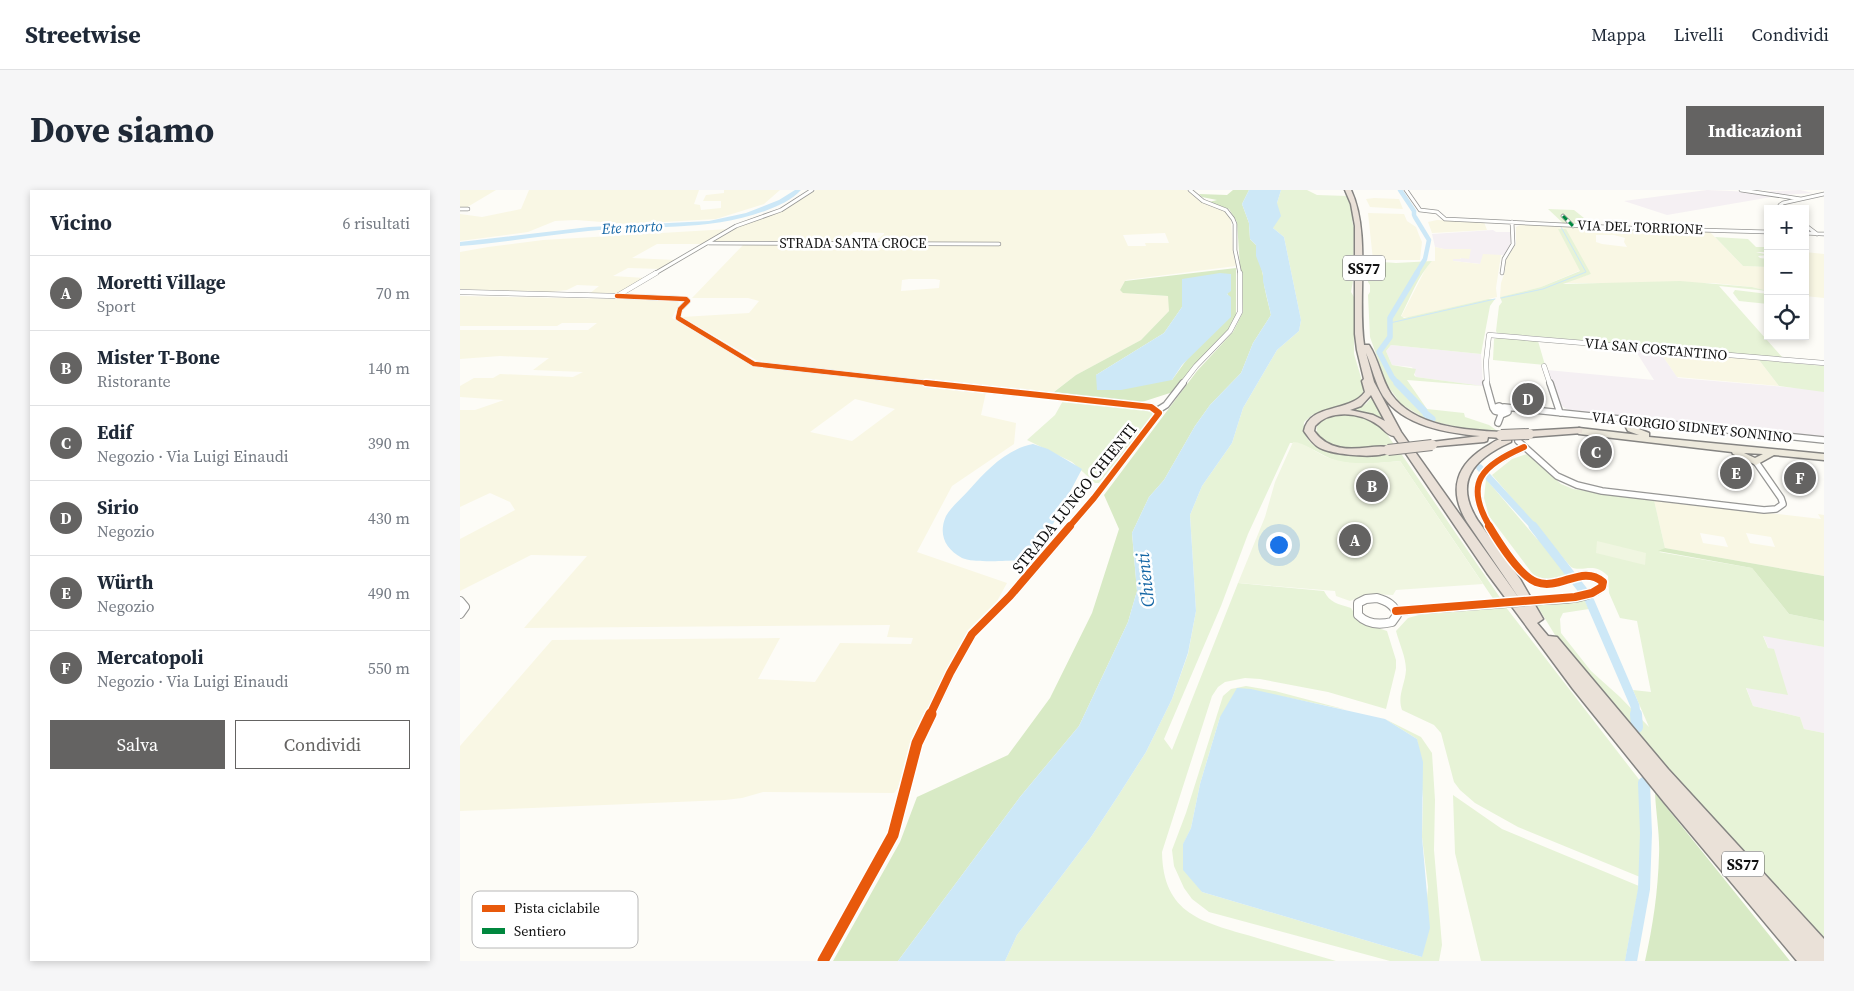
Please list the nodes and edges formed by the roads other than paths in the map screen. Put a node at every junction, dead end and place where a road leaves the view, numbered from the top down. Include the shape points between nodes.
1 (812, 190) edge
2 (1190, 190) edge
3 (1348, 190) edge
4 (1352, 190) edge
5 (1406, 190) edge
6 (1741, 190) edge
7 (1824, 194) edge
8 (1801, 199) junction
9 (1781, 205) edge
10 (460, 209) edge
11 (468, 209) dead end
12 (1563, 216) dead end
13 (1512, 222) junction
14 (1573, 226) junction
15 (1809, 228) edge
16 (1764, 232) edge
17 (1809, 233) edge
18 (1818, 234) junction
19 (1824, 234) edge
20 (708, 243) junction
21 (999, 244) dead end
22 (1502, 273) dead end
23 (460, 292) edge
24 (617, 296) junction
25 (1489, 335) joint
26 (1363, 347) junction
27 (1824, 363) edge
28 (1544, 366) dead end
29 (1490, 400) junction
30 (1494, 409) junction
31 (1504, 409) junction
32 (1158, 410) junction
33 (1329, 413) junction
34 (1560, 413) junction
35 (1498, 423) junction
36 (1628, 423) junction
37 (1579, 431) junction
38 (1590, 432) junction
39 (1507, 437) junction
40 (1655, 438) junction
41 (1824, 440) edge
42 (1524, 447) junction
43 (1723, 448) junction
44 (1784, 453) junction
45 (1824, 456) edge
46 (1756, 462) junction
47 (1443, 498) junction
48 (460, 601) edge
49 (1396, 612) junction
50 (460, 614) edge
51 (1536, 618) junction
52 (1620, 732) junction
53 (1660, 779) junction
54 (1824, 953) edge
55 (823, 961) edge
56 (1810, 961) edge

1 - 20 street, STRADA SANTA CROCE via 781,210 736,226
2 - 32 street via 1203,201 1226,210 1233,219 1240,274 1240,312 1230,332
3 - 26 highway, SS77 via 1357,223
4 - 26 highway, SS77 via 1362,223
5 - 13 street, VIA DEL TORRIONE via 1420,210 1437,212 1444,218
6 - 8 street
7 - 8 street
8 - 9 street
10 - 11 street
12 - 14 street
13 - 14 street, VIA DEL TORRIONE
13 - 22 street via 1512,244 1504,259
14 - 16 street, VIA DEL TORRIONE
15 - 18 street
17 - 18 street
18 - 19 street
20 - 21 street, STRADA SANTA CROCE
20 - 24 street, STRADA SANTA CROCE
23 - 24 street
24 - 32 street, STRADA LUNGO CHIENTI via 686,299 688,301 680,309 678,318 754,364 1051,395
25 - 27 street, VIA SAN COSTANTINO
25 - 29 street, VIA GIORGIO SIDNEY SONNINO via 1486,357
26 - 33 highway via 1359,357 1369,388 1368,396 1357,404
26 - 39 highway via 1372,357 1382,386 1401,409 1443,427
26 - 47 highway, SS77 via 1369,381 1381,405
26 - 51 highway, SS77 via 1376,382 1396,419
28 - 34 street
29 - 30 street, VIA GIORGIO SIDNEY SONNINO
29 - 31 street
30 - 31 street, VIA GIORGIO SIDNEY SONNINO
30 - 35 street, VIA GIORGIO SIDNEY SONNINO via 1493,416
31 - 34 street, VIA GIORGIO SIDNEY SONNINO
31 - 35 street
32 - 55 street, STRADA LUNGO CHIENTI via 1159,415 1094,498 1010,596 972,634 917,744 892,834
33 - 39 highway, bridge via 1317,417 1310,425 1310,433 1321,444 1349,452
33 - 47 highway via 1361,414 1386,425 1430,488
34 - 36 street, VIA GIORGIO SIDNEY SONNINO
35 - 39 street, VIA GIORGIO SIDNEY SONNINO
36 - 38 main road via 1623,431
36 - 40 main road via 1638,433
36 - 41 street, VIA GIORGIO SIDNEY SONNINO
37 - 38 main road
37 - 39 highway, bridge
37 - 43 main road
38 - 40 main road
39 - 42 street, VIA GIORGIO SIDNEY SONNINO
39 - 51 highway via 1483,451 1468,466 1463,475 1461,495 1470,517 1528,600
40 - 45 main road
42 - 46 street, VIA GIORGIO SIDNEY SONNINO via 1557,476 1588,488 1776,509 1783,504 1781,498
42 - 49 street, bridge via 1500,459 1480,477 1476,496 1481,514 1527,577 1544,584 1588,574 1601,579 1602,587 1583,596
43 - 44 main road
43 - 46 main road
44 - 45 main road
44 - 46 main road via 1762,457
47 - 52 highway, SS77 via 1519,610
48 - 50 street via 466,607
49 - 49 street via 1388,602 1377,598 1361,600 1356,607 1363,619 1375,624 1392,622 1396,619
51 - 52 highway, SS77
52 - 53 highway, SS77
53 - 54 highway, SS77
53 - 56 highway, SS77

